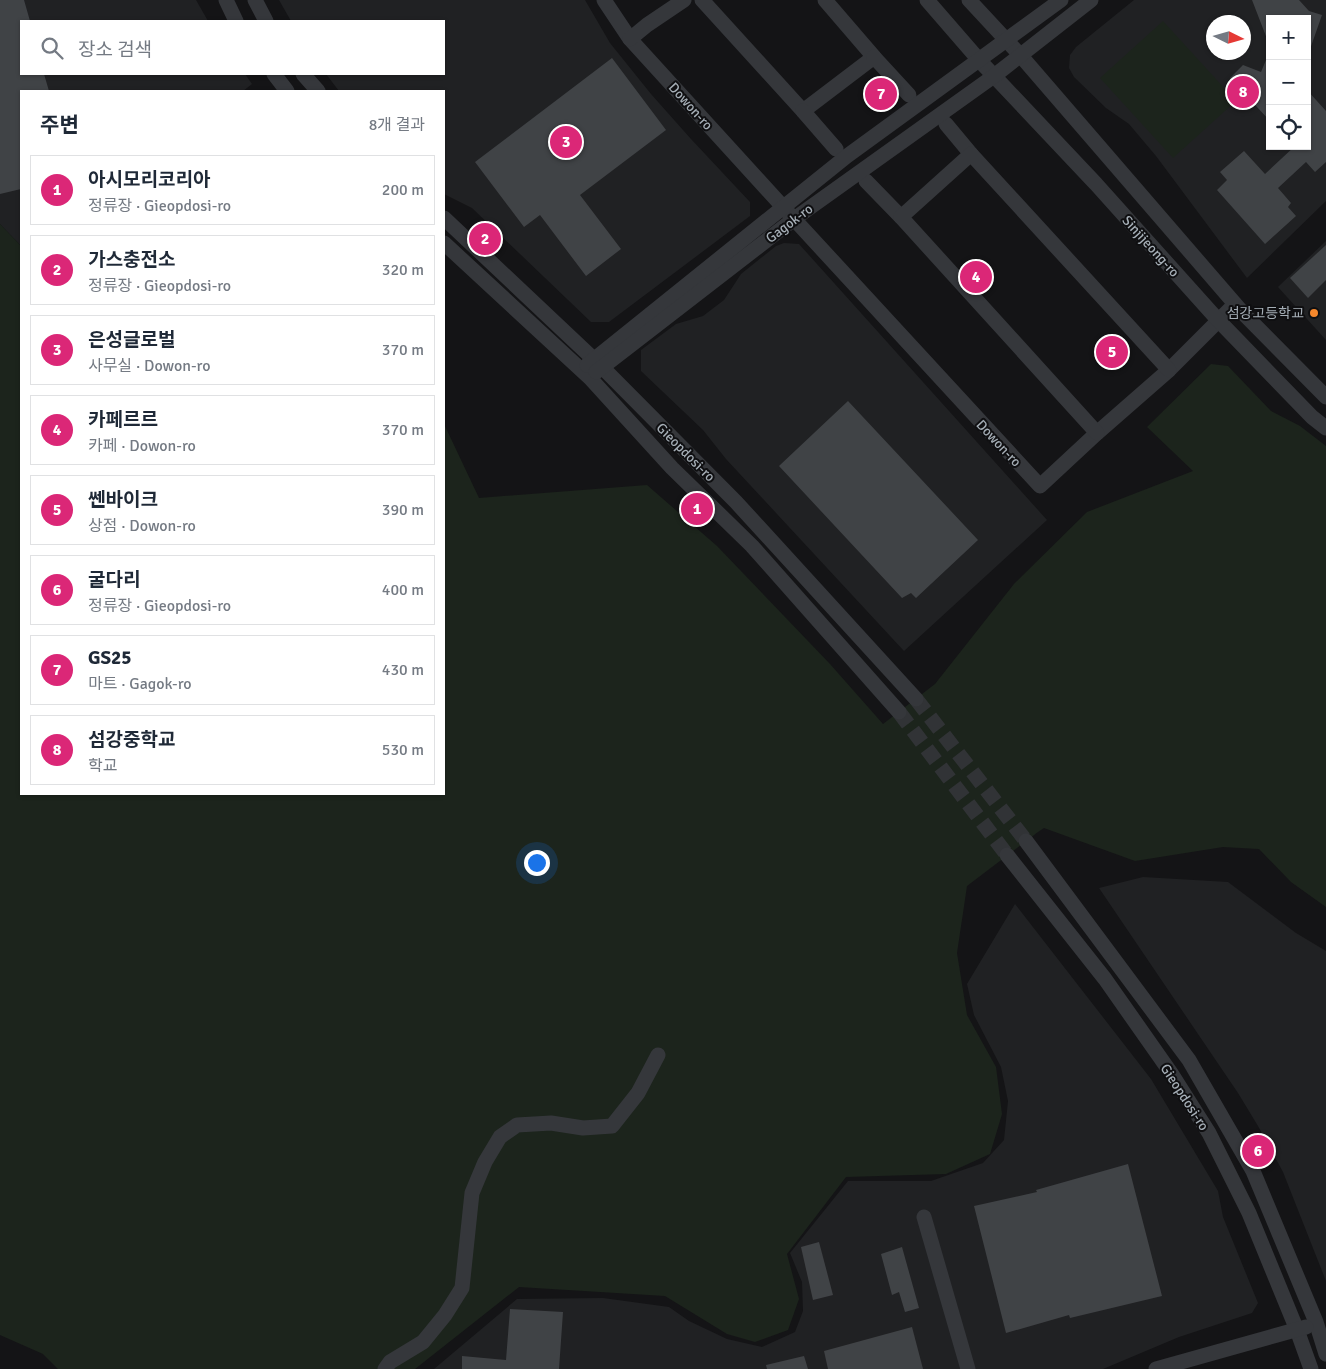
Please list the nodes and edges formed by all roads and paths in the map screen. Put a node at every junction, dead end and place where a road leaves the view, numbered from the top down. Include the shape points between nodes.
1 (226, 0) edge
2 (255, 0) edge
3 (604, 0) edge
4 (684, 0) edge
5 (702, 0) edge
6 (824, 0) edge
7 (927, 0) edge
8 (969, 0) edge
9 (1061, 0) edge
10 (1091, 0) edge
11 (236, 20) edge
12 (265, 20) edge
13 (630, 39) junction
14 (1006, 40) junction
15 (1021, 56) junction
16 (874, 57) junction
17 (979, 60) junction
18 (275, 75) edge
19 (304, 75) edge
20 (994, 76) junction
21 (286, 90) edge
22 (317, 90) edge
23 (910, 95) dead end
24 (803, 111) junction
25 (946, 124) dead end
26 (836, 149) dead end
27 (971, 154) junction
28 (866, 181) dead end
29 (783, 207) junction
30 (901, 217) junction
31 (445, 219) edge
32 (794, 219) junction
33 (445, 245) edge
34 (1235, 304) junction
35 (1218, 320) junction
36 (598, 363) junction
37 (1169, 370) junction
38 (586, 374) junction
39 (1326, 396) edge
40 (1326, 428) edge
41 (1097, 433) junction
42 (916, 699) tunnel mouth
43 (899, 712) tunnel mouth
44 (1026, 841) tunnel mouth
45 (1007, 855) tunnel mouth
46 (658, 1055) dead end
47 (924, 1217) dead end
48 (1321, 1321) edge
49 (1297, 1330) junction
50 (1326, 1354) edge
51 (386, 1369) edge
52 (968, 1369) edge
53 (1156, 1369) edge
54 (1312, 1369) edge

1 - 11 street
2 - 12 street
3 - 13 street, Dowon-ro
4 - 13 street
5 - 24 street
6 - 16 street
7 - 17 street, Sinjijeong-ro
8 - 14 street
9 - 14 street
10 - 15 street
13 - 29 street, Dowon-ro
14 - 15 street
14 - 17 street, Gagok-ro
15 - 20 street, Gagok-ro
15 - 34 street
16 - 23 street
16 - 24 street
17 - 20 street, Sinjijeong-ro
17 - 29 street, Gagok-ro
18 - 21 street
19 - 22 street
20 - 32 street, Gagok-ro
20 - 35 street, Sinjijeong-ro
24 - 26 street
25 - 27 street
27 - 30 street
27 - 37 street
28 - 30 street
29 - 32 street, Dowon-ro
29 - 36 street, Gagok-ro
30 - 41 street
31 - 36 street, Gieopdosi-ro
32 - 36 street, Gagok-ro
32 - 41 street, Dowon-ro via 1040,486
33 - 38 street, Gieopdosi-ro
34 - 35 street, Dowon-ro
34 - 39 street
35 - 37 street, Dowon-ro
35 - 40 street, Sinjijeong-ro
36 - 38 street, Gagok-ro
36 - 42 street, Gieopdosi-ro via 736,502
37 - 41 street, Dowon-ro
38 - 43 street, Gieopdosi-ro via 672,468 752,546
44 - 48 street, Gieopdosi-ro via 1189,1060 1253,1171
45 - 49 street, Gieopdosi-ro via 1105,979 1171,1073 1208,1133 1249,1214
46 - 51 street via 638,1093 612,1126 517,1125 500,1137 484,1162 472,1193 462,1288 423,1342 390,1362
47 - 52 street
48 - 49 street
48 - 50 street, Gieopdosi-ro
49 - 53 street
49 - 54 street, Gieopdosi-ro

